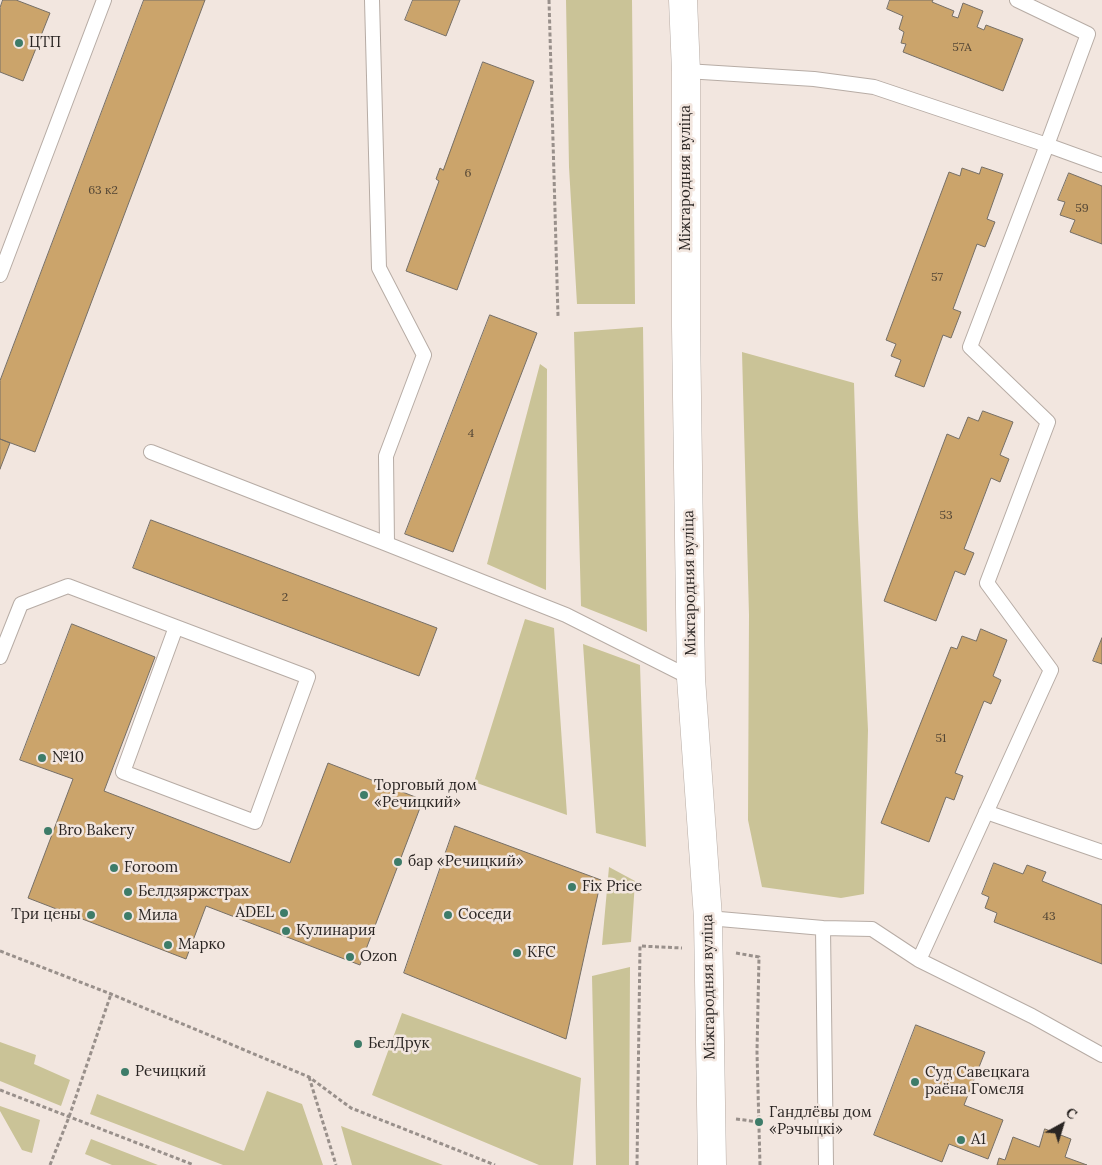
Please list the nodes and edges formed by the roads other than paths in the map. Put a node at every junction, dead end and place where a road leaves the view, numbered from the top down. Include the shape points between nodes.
1 (104, 0) edge
2 (372, 0) edge
3 (683, 0) edge
4 (1017, 0) edge
5 (686, 70) junction
6 (1047, 145) junction
7 (1102, 165) edge
8 (0, 275) edge
9 (151, 452) dead end
10 (386, 544) junction
11 (176, 627) junction
12 (0, 657) edge
13 (691, 678) junction
14 (986, 812) junction
15 (1102, 852) edge
16 (708, 918) junction
17 (823, 928) junction
18 (919, 960) junction
19 (1102, 1055) edge
20 (712, 1165) edge
21 (826, 1165) edge

1 - 8 lane
2 - 10 lane via 379,268 424,355 386,456
3 - 5 main road, Міжгародняя вуліца
4 - 6 lane via 1088,34
5 - 6 lane via 814,79 874,88
5 - 13 main road, Міжгародняя вуліца
6 - 7 lane
6 - 14 lane via 970,347 1048,422 987,583 1051,670
9 - 10 lane
10 - 13 lane via 566,615
11 - 11 lane via 308,677 255,822 123,772
11 - 12 lane via 68,586 21,604
13 - 16 main road, Міжгародняя вуліца
14 - 15 lane
14 - 18 lane
16 - 17 lane
16 - 20 main road, Міжгародняя вуліца
17 - 18 lane via 872,928
17 - 21 lane
18 - 19 lane

